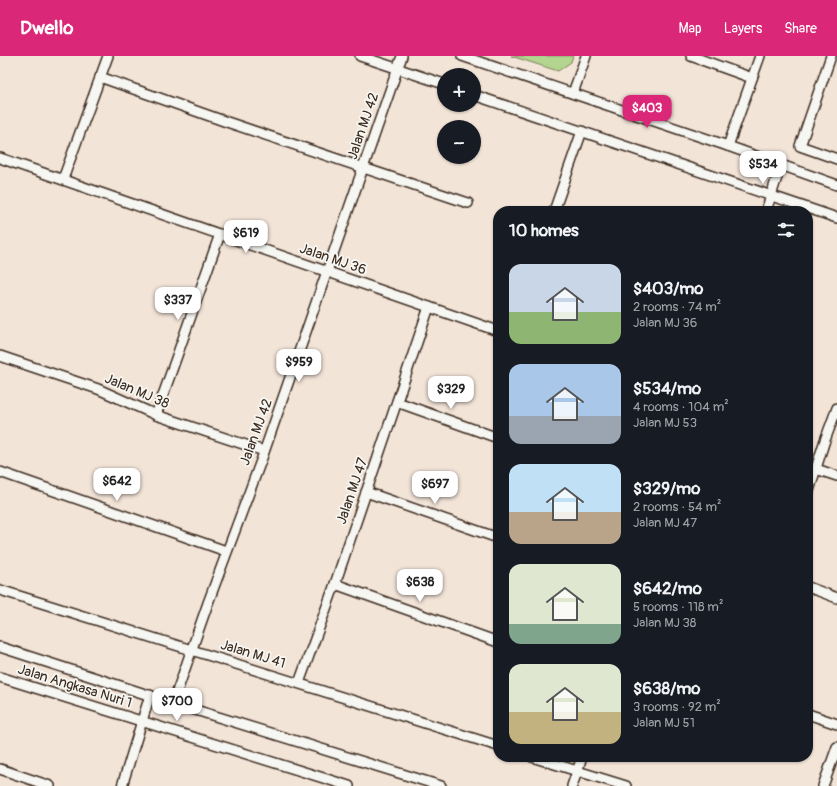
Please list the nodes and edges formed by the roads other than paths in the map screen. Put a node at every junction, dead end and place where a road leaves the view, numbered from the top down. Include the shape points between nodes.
1 (108, 56) edge
2 (360, 56) edge
3 (402, 56) edge
4 (462, 56) edge
5 (586, 56) edge
6 (691, 56) edge
7 (760, 56) edge
8 (831, 56) edge
9 (397, 69) junction
10 (100, 77) junction
11 (752, 78) junction
12 (437, 82) edge
13 (573, 93) junction
14 (481, 97) edge
15 (582, 131) junction
16 (728, 146) junction
17 (0, 158) edge
18 (837, 159) edge
19 (781, 165) junction
20 (363, 168) junction
21 (63, 179) junction
22 (837, 185) edge
23 (771, 195) junction
24 (468, 203) dead end
25 (556, 206) edge
26 (768, 206) edge
27 (803, 206) edge
28 (813, 210) edge
29 (837, 218) edge
30 (220, 234) junction
31 (327, 271) junction
32 (429, 307) junction
33 (493, 329) edge
34 (0, 357) edge
35 (397, 402) junction
36 (837, 408) edge
37 (156, 415) junction
38 (493, 436) edge
39 (264, 451) junction
40 (816, 469) junction
41 (0, 472) edge
42 (837, 476) edge
43 (813, 478) edge
44 (366, 492) junction
45 (493, 536) edge
46 (226, 551) junction
47 (335, 584) junction
48 (0, 590) edge
49 (813, 590) edge
50 (837, 598) edge
51 (493, 640) edge
52 (0, 647) edge
53 (191, 650) junction
54 (0, 677) edge
55 (299, 683) junction
56 (150, 695) junction
57 (173, 702) junction
58 (813, 716) edge
59 (142, 721) junction
60 (837, 724) edge
61 (493, 744) edge
62 (837, 747) edge
63 (547, 762) edge
64 (580, 762) edge
65 (0, 769) edge
66 (577, 772) junction
67 (22, 782) edge
68 (50, 786) edge
69 (122, 786) edge
70 (349, 786) edge
71 (441, 786) edge
72 (572, 786) edge
73 (626, 786) edge
74 (823, 786) edge

1 - 10 street
2 - 9 street
3 - 9 street, Jalan MJ 42
4 - 13 street
5 - 13 street
6 - 11 street
7 - 11 street
8 - 18 street via 800,146
9 - 12 street
9 - 20 street, Jalan MJ 42
10 - 20 street
10 - 21 street
11 - 16 street
13 - 16 street
14 - 15 street
15 - 23 street
15 - 25 street
16 - 19 street
17 - 21 street, Jalan MJ 36
19 - 22 street
19 - 23 street
20 - 24 street
20 - 31 street, Jalan MJ 42
21 - 30 street, Jalan MJ 36
23 - 26 street
23 - 27 street
28 - 29 street
30 - 31 street, Jalan MJ 36
30 - 37 street
31 - 32 street, Jalan MJ 36
31 - 39 street, Jalan MJ 42
32 - 33 street, Jalan MJ 36
32 - 35 street, Jalan MJ 47
34 - 37 street, Jalan MJ 38 via 98,389
35 - 38 street
35 - 44 street, Jalan MJ 47
36 - 40 street
37 - 39 street, Jalan MJ 38
39 - 46 street, Jalan MJ 42
40 - 42 street
40 - 43 street
41 - 46 street
44 - 45 street
44 - 47 street, Jalan MJ 47
46 - 53 street, Jalan MJ 42
47 - 51 street
47 - 55 street, Jalan MJ 47
48 - 53 street, Jalan MJ 41
49 - 50 street
52 - 56 street
53 - 55 street, Jalan MJ 41
53 - 57 street, Jalan MJ 42
54 - 59 street, Jalan Angkasa Nuri 1
55 - 61 street, Jalan MJ 41
56 - 57 street
56 - 59 street
57 - 71 street
58 - 60 street
59 - 69 street
59 - 70 street, Jalan Angkasa Nuri 1
62 - 74 street
63 - 66 street
64 - 66 street
65 - 67 street
66 - 72 street
66 - 73 street
67 - 68 street

